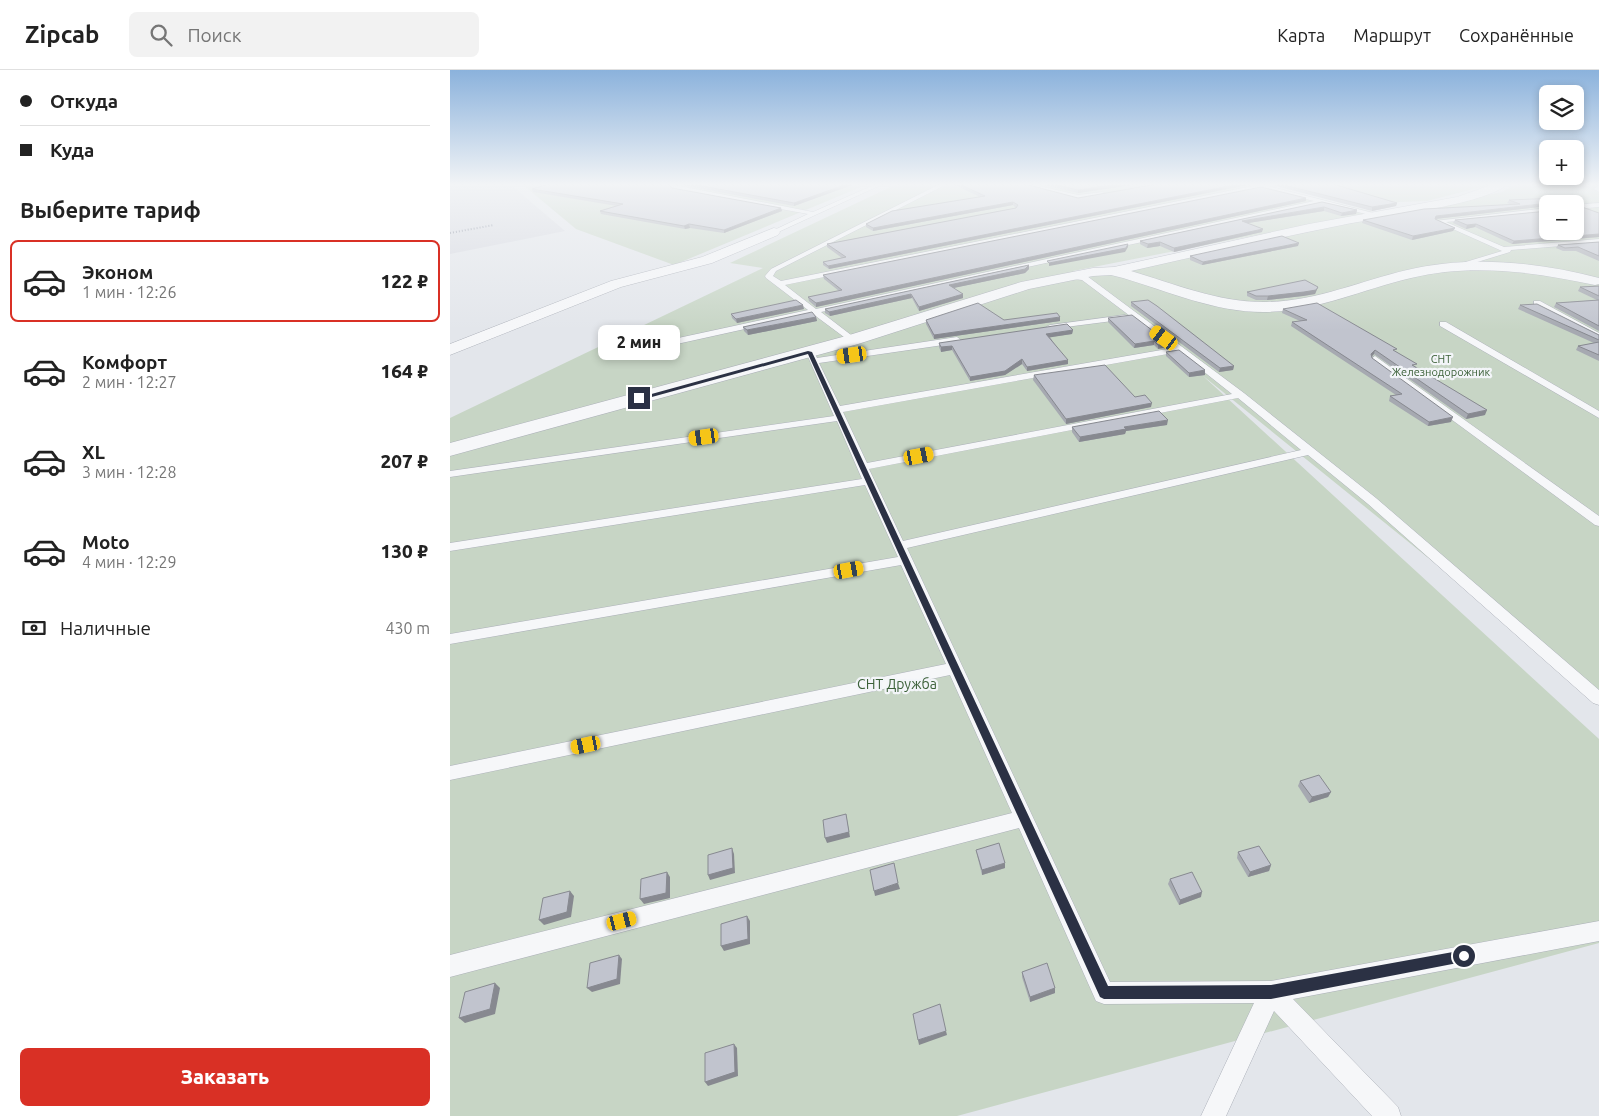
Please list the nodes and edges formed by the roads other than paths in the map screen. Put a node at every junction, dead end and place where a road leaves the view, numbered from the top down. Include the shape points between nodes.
1 (772, 233) edge
2 (847, 233) edge
3 (1030, 233) edge
4 (1173, 233) edge
5 (1287, 233) edge
6 (1466, 233) edge
7 (852, 240) edge
8 (1599, 241) edge
9 (827, 243) junction
10 (1504, 249) junction
11 (1461, 265) junction
12 (1111, 271) junction
13 (1069, 276) junction
14 (1598, 281) edge
15 (779, 284) junction
16 (1537, 303) edge
17 (814, 310) junction
18 (1133, 316) junction
19 (1442, 324) dead end
20 (1036, 329) edge
21 (1599, 336) edge
22 (969, 339) edge
23 (852, 340) junction
24 (1180, 349) junction
25 (450, 350) edge
26 (618, 354) dead end
27 (812, 356) junction
28 (1375, 359) edge
29 (1241, 395) junction
30 (838, 414) junction
31 (1599, 414) edge
32 (450, 450) edge
33 (1310, 451) junction
34 (450, 474) edge
35 (866, 474) junction
36 (1599, 522) edge
37 (899, 546) junction
38 (450, 547) edge
39 (906, 560) junction
40 (450, 639) edge
41 (955, 668) junction
42 (1599, 698) edge
43 (450, 773) edge
44 (1024, 818) junction
45 (1599, 931) edge
46 (450, 966) edge
47 (1271, 992) junction
48 (1213, 1116) edge
49 (1389, 1116) edge

1 - 25 street via 708,260 616,284
2 - 9 lane
3 - 15 lane
4 - 17 lane
5 - 12 street
6 - 10 lane
7 - 9 lane
8 - 10 lane
9 - 15 lane via 773,270 769,276
10 - 11 lane via 1508,251
11 - 12 street via 1417,272 1336,297 1264,307 1220,302
11 - 14 street via 1524,268
12 - 13 street
13 - 18 lane via 1084,278
13 - 23 street via 985,296
15 - 17 lane
16 - 21 lane
17 - 23 lane
17 - 26 lane
18 - 20 lane
18 - 24 lane
19 - 31 lane
22 - 27 lane
23 - 27 street
24 - 29 lane
24 - 30 lane
27 - 30 lane
27 - 32 street
28 - 36 lane
29 - 33 lane
29 - 35 lane
30 - 34 lane
30 - 35 lane
33 - 37 lane
33 - 42 lane
35 - 37 lane
35 - 38 lane
37 - 39 lane
39 - 40 lane
39 - 41 lane
41 - 43 lane
41 - 44 lane
44 - 46 lane
44 - 47 lane via 1104,993
45 - 47 lane
47 - 48 lane
47 - 49 lane

